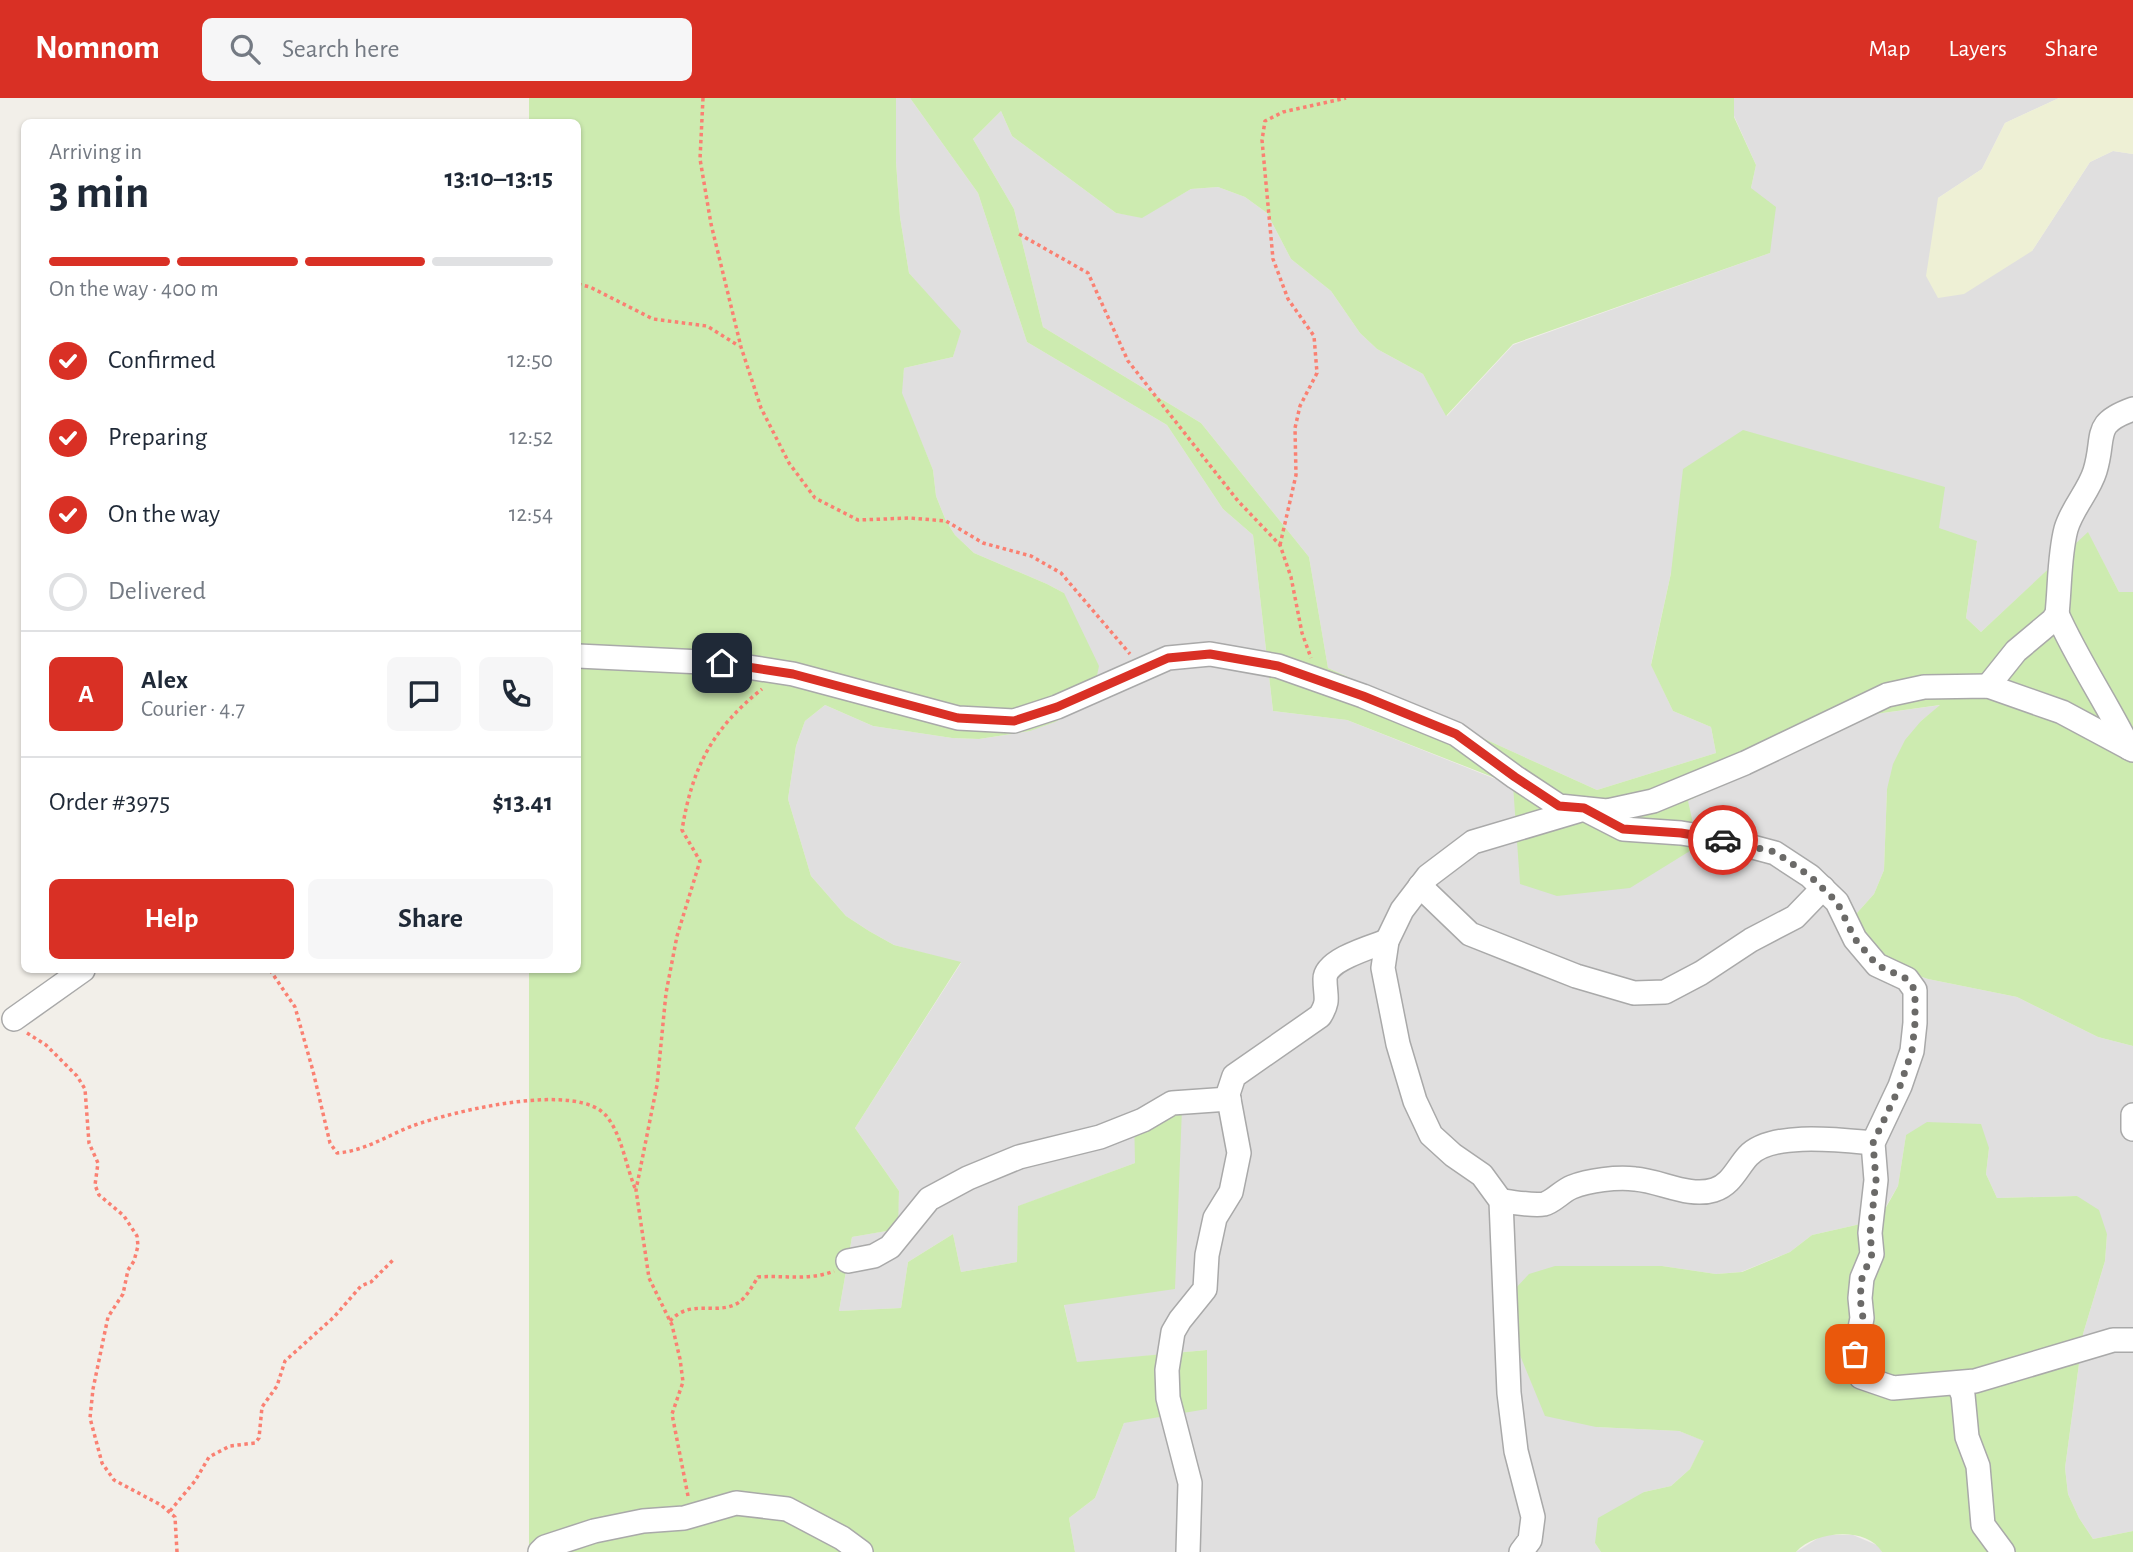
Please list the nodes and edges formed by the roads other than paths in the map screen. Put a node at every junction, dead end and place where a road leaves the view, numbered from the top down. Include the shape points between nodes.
1 (2133, 409) edge
2 (2057, 614) junction
3 (581, 656) edge
4 (1988, 686) junction
5 (2131, 749) edge
6 (1584, 808) junction
7 (1420, 886) junction
8 (1823, 888) junction
9 (1387, 941) junction
10 (79, 973) edge
11 (14, 1019) road end
12 (1229, 1099) junction
13 (2133, 1115) edge
14 (2133, 1129) edge
15 (1873, 1143) junction
16 (1501, 1201) junction
17 (848, 1261) road end
18 (2133, 1340) edge
19 (1958, 1383) junction
20 (540, 1552) edge
21 (861, 1552) edge
22 (1188, 1552) edge
23 (1521, 1552) edge
24 (2003, 1552) edge

1 - 2 street via 2114,416 2103,429 2095,470 2066,529
2 - 4 street via 2016,651
2 - 5 street
3 - 6 street via 722,663 783,673 958,718 1014,721 1168,658 1210,654 1278,666 1456,734 1559,806
4 - 5 street via 2062,712
4 - 6 street via 1924,687 1887,695 1653,801 1607,811
6 - 7 street via 1473,842
6 - 8 street via 1623,829 1681,833 1775,852
7 - 8 street via 1470,934 1576,976 1634,993 1665,992 1701,972 1795,918
7 - 9 street
8 - 15 street via 1877,965 1907,979 1915,990 1912,1051
9 - 12 street via 1329,967 1325,975 1328,1003 1320,1016 1234,1076
9 - 16 street via 1383,968 1415,1101 1431,1135 1482,1175
10 - 11 street
12 - 17 street via 1172,1103 1100,1136 1019,1157 968,1178 929,1199 890,1247
12 - 22 street via 1239,1153 1231,1192 1215,1218 1205,1289 1173,1332 1167,1370 1168,1398 1190,1483
13 - 14 street
15 - 16 street via 1786,1141 1764,1145 1718,1189 1702,1193 1635,1179 1573,1187 1545,1204
15 - 19 street via 1872,1254 1862,1278 1863,1318 1855,1354 1861,1377 1893,1388
16 - 23 street via 1509,1392 1516,1451 1533,1517 1530,1540
18 - 19 street via 2113,1340
19 - 24 street via 1967,1437 1978,1466 1983,1525
20 - 21 street via 594,1531 684,1518 736,1503 787,1509

